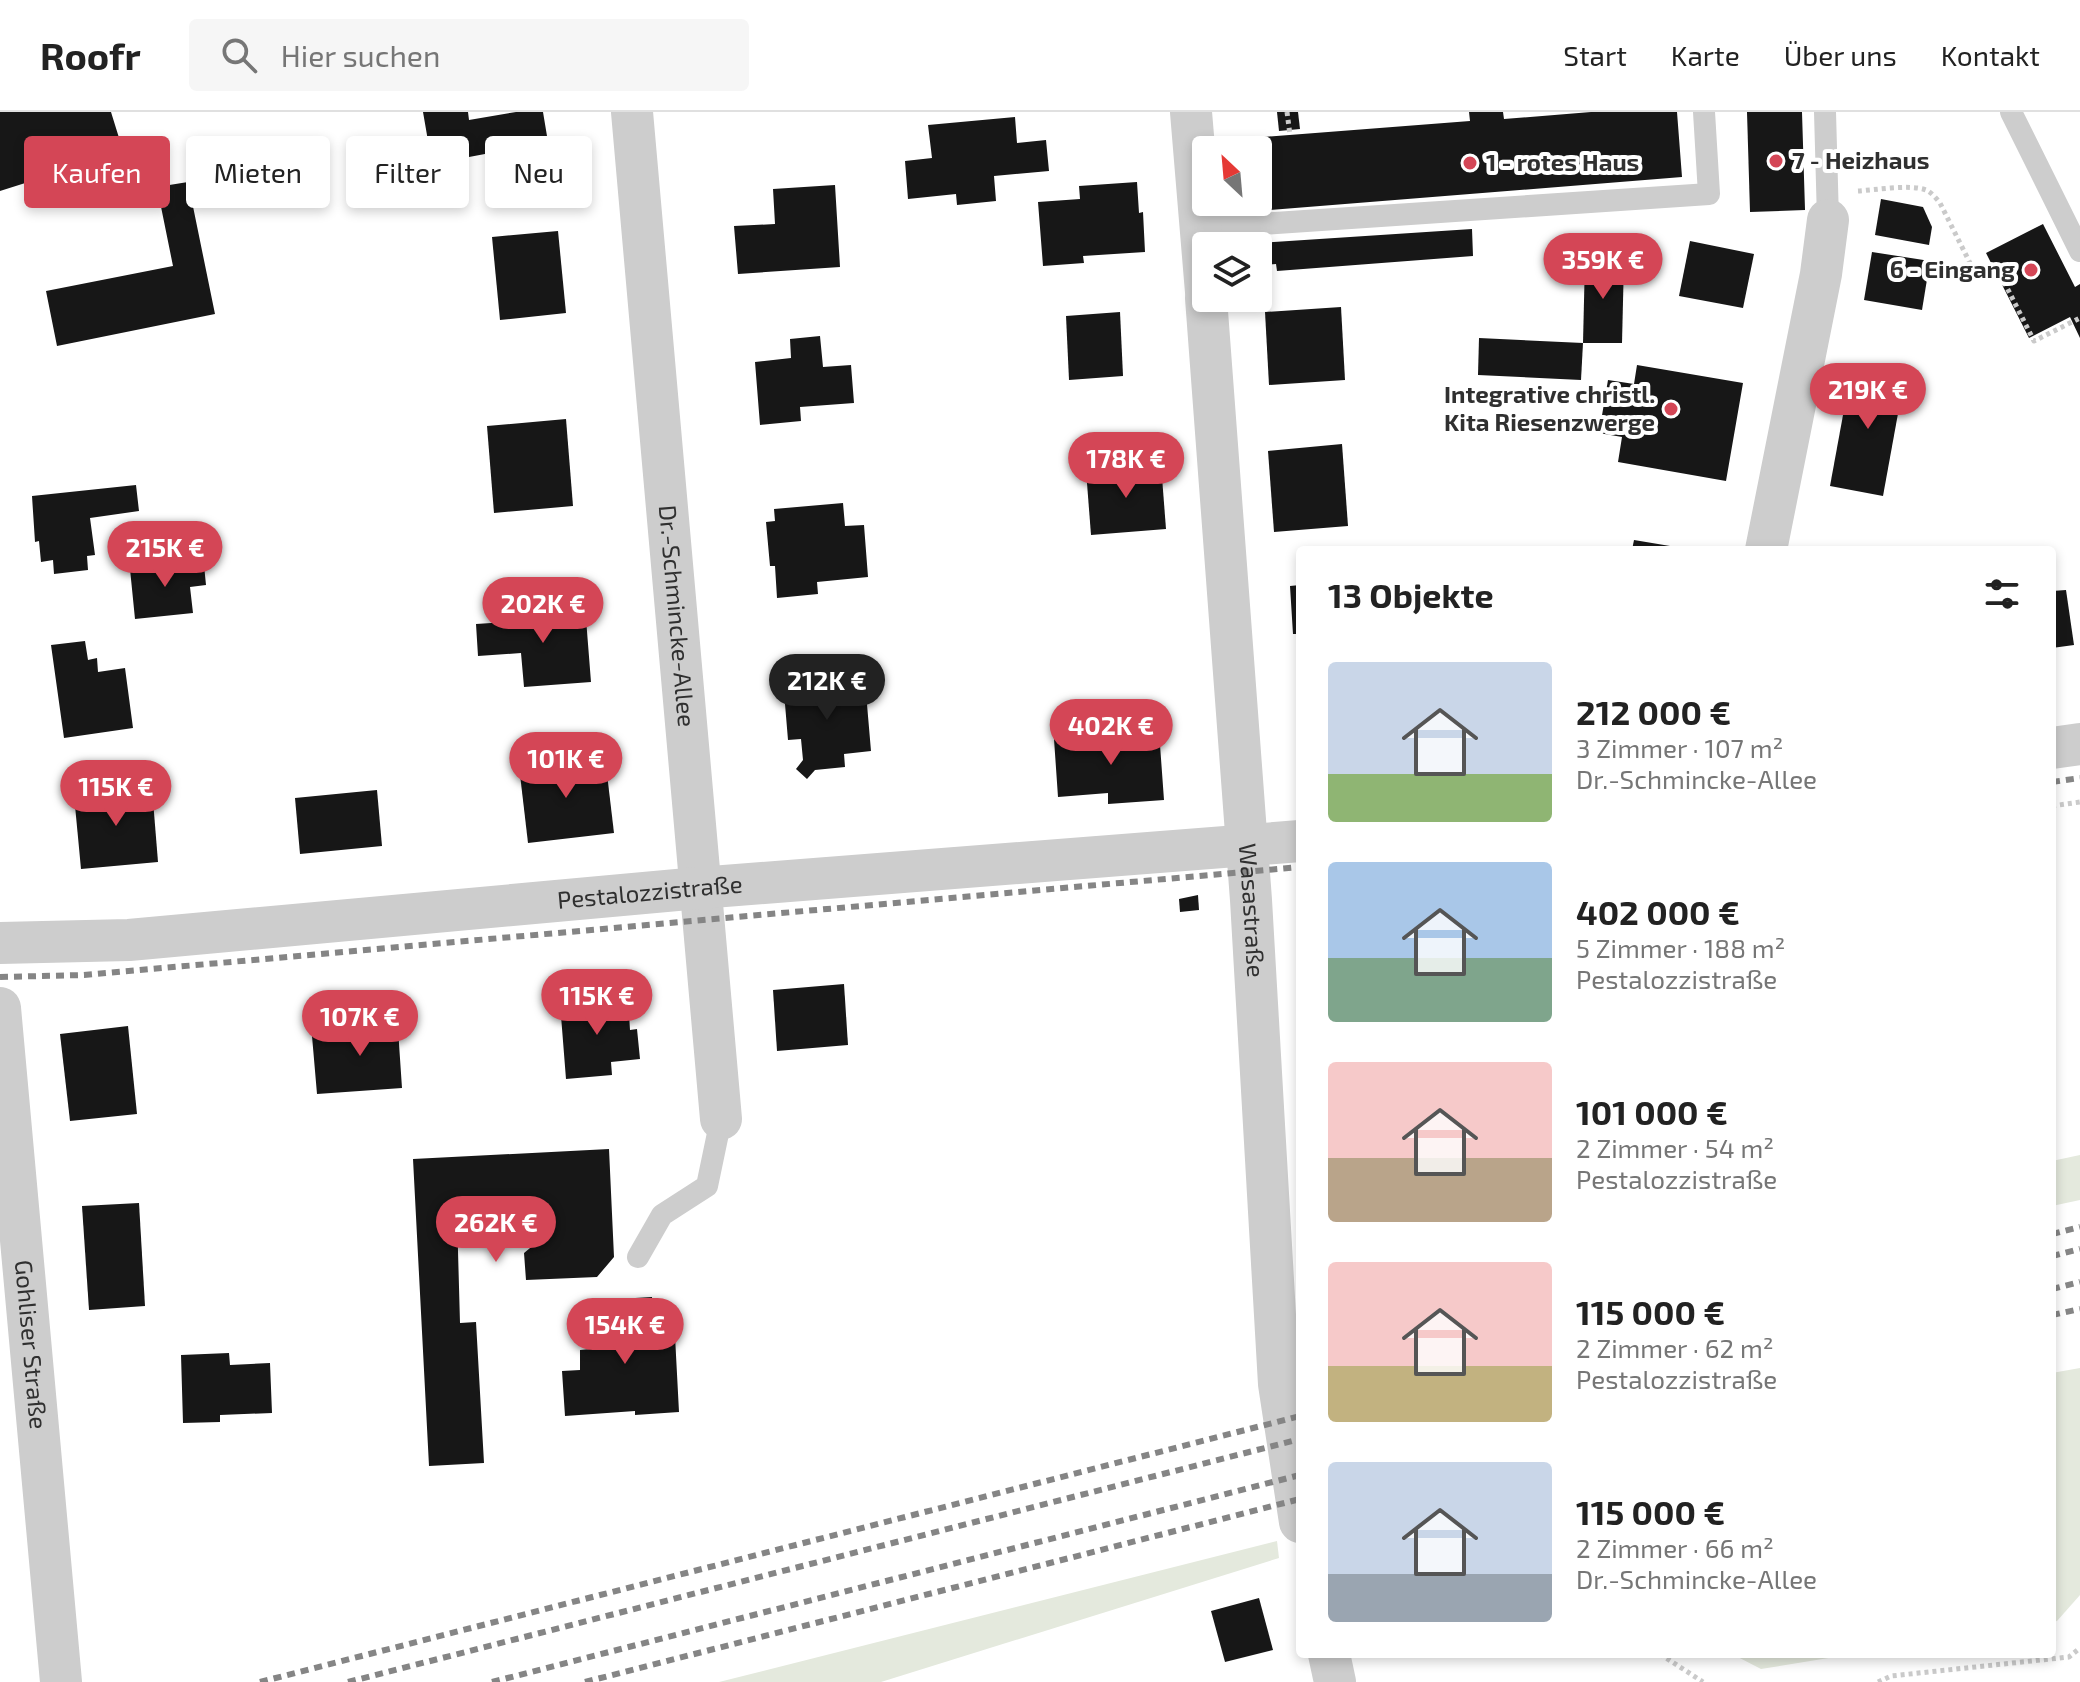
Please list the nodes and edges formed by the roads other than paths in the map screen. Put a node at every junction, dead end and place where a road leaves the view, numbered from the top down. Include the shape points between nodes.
1 (632, 112) edge
2 (1191, 112) edge
3 (1704, 112) edge
4 (1825, 112) edge
5 (2011, 112) edge
6 (1827, 206) joint
7 (1201, 228) junction
8 (1201, 232) edge
9 (2080, 251) edge
10 (1207, 312) edge
11 (1767, 546) edge
12 (2080, 744) edge
13 (2056, 747) edge
14 (1296, 841) edge
15 (1247, 846) junction
16 (699, 888) junction
17 (0, 943) edge
18 (0, 1008) edge
19 (721, 1119) joint
20 (638, 1257) dead end
21 (1296, 1496) edge
22 (1330, 1658) edge
23 (61, 1682) edge
24 (1335, 1682) edge

1 - 16 street, Dr.-Schmincke-Allee
2 - 7 street, Wasastraße
3 - 7 lane via 1709,194
4 - 6 lane
5 - 9 lane
6 - 11 street via 1821,274
7 - 8 street, Wasastraße
10 - 15 street, Wasastraße
12 - 13 street
14 - 15 street, Pestalozzistraße
15 - 16 street, Pestalozzistraße
15 - 21 street, Wasastraße via 1279,1384
16 - 17 street, Pestalozzistraße via 129,940
16 - 19 street, Dr.-Schmincke-Allee
18 - 23 street, Gohliser Straße
19 - 20 lane via 707,1186 662,1215
22 - 24 street

